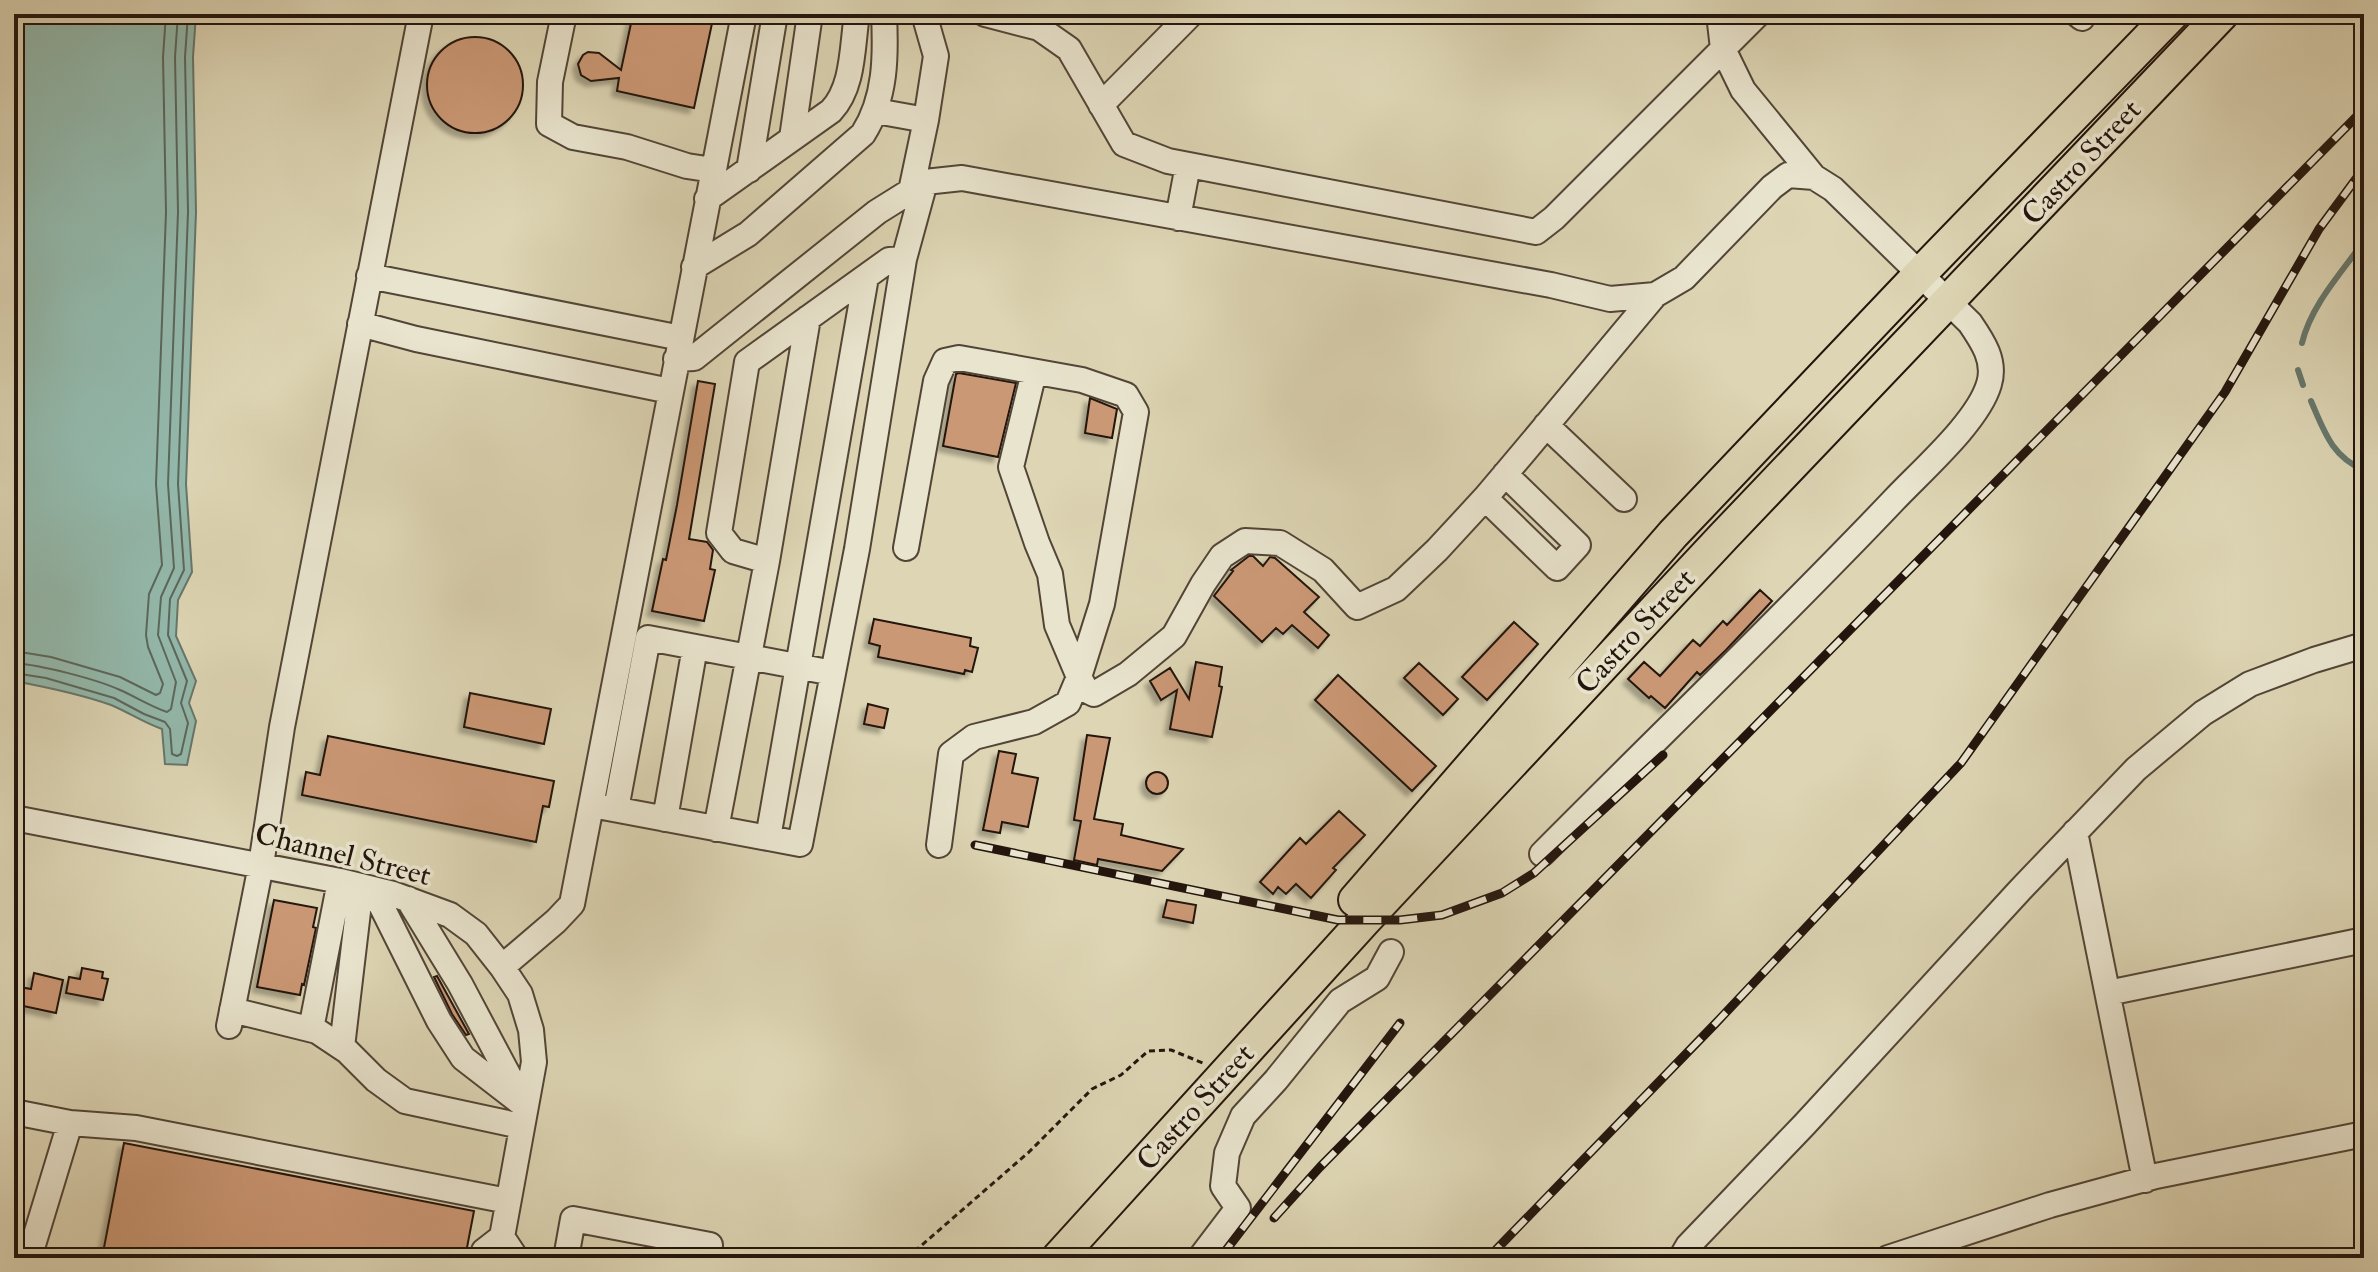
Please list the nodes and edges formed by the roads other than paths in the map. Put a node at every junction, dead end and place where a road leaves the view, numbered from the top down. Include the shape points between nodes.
1 (421, 14) edge
2 (563, 14) edge
3 (744, 14) edge
4 (775, 14) edge
5 (810, 14) edge
6 (857, 14) edge
7 (884, 14) edge
8 (924, 14) edge
9 (985, 14) edge
10 (1191, 14) edge
11 (1719, 14) edge
12 (1758, 14) edge
13 (2172, 14) edge
14 (2222, 14) edge
15 (1723, 49) junction
16 (1101, 105) junction
17 (876, 111) junction
18 (926, 120) junction
19 (792, 138) junction
20 (1188, 165) junction
21 (713, 170) junction
22 (749, 170) junction
23 (1814, 177) junction
24 (918, 186) junction
25 (707, 199) junction
26 (1178, 218) junction
27 (904, 259) junction
28 (694, 267) junction
29 (1920, 274) junction
30 (369, 276) junction
31 (866, 277) junction
32 (1655, 295) junction
33 (1949, 302) junction
34 (808, 318) junction
35 (360, 324) junction
36 (678, 349) junction
37 (1034, 372) junction
38 (670, 391) junction
39 (1546, 425) junction
40 (1505, 474) junction
41 (1485, 498) junction
42 (1624, 499) dead end
43 (906, 548) dead end
44 (767, 561) junction
45 (2364, 645) edge
46 (695, 647) junction
47 (749, 657) junction
48 (798, 666) junction
49 (833, 673) junction
50 (1079, 677) junction
51 (592, 805) junction
52 (616, 809) junction
53 (14, 818) edge
54 (665, 819) junction
55 (716, 829) junction
56 (2075, 832) junction
57 (768, 838) junction
58 (939, 845) dead end
59 (1542, 854) dead end
60 (261, 865) junction
61 (358, 885) junction
62 (408, 899) junction
63 (2364, 940) edge
64 (1391, 952) dead end
65 (502, 967) junction
66 (2108, 993) junction
67 (311, 1029) junction
68 (342, 1047) junction
69 (14, 1112) edge
70 (523, 1116) junction
71 (70, 1123) junction
72 (2364, 1134) edge
73 (2145, 1180) junction
74 (508, 1201) junction
75 (508, 1248) edge
76 (29, 1258) edge
77 (483, 1258) edge
78 (566, 1258) edge
79 (706, 1258) edge
80 (1031, 1258) edge
81 (1058, 1258) edge
82 (1200, 1258) edge
83 (1681, 1258) edge
84 (1888, 1258) edge

1 - 30 street
2 - 21 street via 550,82 549,124 573,137
3 - 21 street
4 - 22 street
5 - 19 street
6 - 19 street via 846,87 831,111
7 - 17 street via 886,50
8 - 18 street via 936,56
9 - 16 street via 1039,28 1069,49
10 - 16 street
11 - 15 street
12 - 15 street
13 - 29 main road, Castro Street
14 - 33 main road, Castro Street
15 - 20 street via 1536,232
15 - 23 street via 1743,90
16 - 20 street via 1124,144
17 - 18 street
17 - 28 street via 863,134 797,192 748,234
18 - 24 street
19 - 22 street
20 - 26 street
21 - 25 street
22 - 25 street
23 - 29 street
23 - 32 street via 1788,175 1684,278
24 - 26 street via 962,178
24 - 27 street
24 - 36 street via 877,212 694,358
25 - 28 street
26 - 32 street via 1610,299
27 - 31 street via 889,260
27 - 49 street
28 - 36 street
29 - 33 street
29 - 80 main road, Castro Street via 1673,534 1209,1066
30 - 35 street
30 - 36 street
31 - 34 street
31 - 48 street
32 - 39 street
33 - 59 street via 1986,347 1992,367 1980,406 1859,537
33 - 81 main road, Castro Street via 1418,863
34 - 44 street
34 - 44 street via 747,362 744,377 719,533 733,551
35 - 38 street
35 - 60 street via 282,727
36 - 38 street
37 - 43 street via 959,358 945,361 936,381
37 - 50 street via 1011,467 1050,574 1057,625
37 - 50 street via 1126,395 1136,412 1102,604
38 - 51 street
39 - 40 street
39 - 42 street
40 - 41 street
40 - 41 street via 1578,545 1557,568
41 - 50 street via 1396,589 1357,607 1323,570 1280,543 1245,541 1222,556 1174,636 1128,674 1094,694
44 - 47 street
45 - 56 street via 2250,684 2203,713 2136,769
46 - 47 street
46 - 52 street via 648,638
46 - 54 street
47 - 48 street
47 - 55 street
48 - 49 street
48 - 57 street
49 - 57 street via 800,844
50 - 58 street via 1068,703 1034,722 974,737 951,754
51 - 52 street
51 - 65 street via 572,904
52 - 54 street
53 - 60 street, Channel Street
54 - 55 street
55 - 57 street
56 - 66 street
56 - 83 street
60 - 61 street, Channel Street
60 - 67 street via 230,1018
61 - 62 street, Channel Street
61 - 67 street
61 - 68 street
61 - 70 street via 463,1058
62 - 65 street, Channel Street via 450,915 476,934
62 - 70 street via 460,984
63 - 66 street
64 - 82 street via 1377,978 1340,1001 1243,1116 1227,1153 1223,1186 1238,1208
65 - 70 street, Channel Street via 520,994 531,1030 534,1062
66 - 73 street
67 - 68 street
68 - 70 street via 405,1101 470,1115
69 - 71 street
70 - 74 street, Channel Street
71 - 74 street via 136,1128
71 - 76 street
72 - 73 street
73 - 84 street
74 - 75 street, Channel Street
75 - 77 street, Channel Street via 484,1251
78 - 79 street via 573,1219 710,1245

